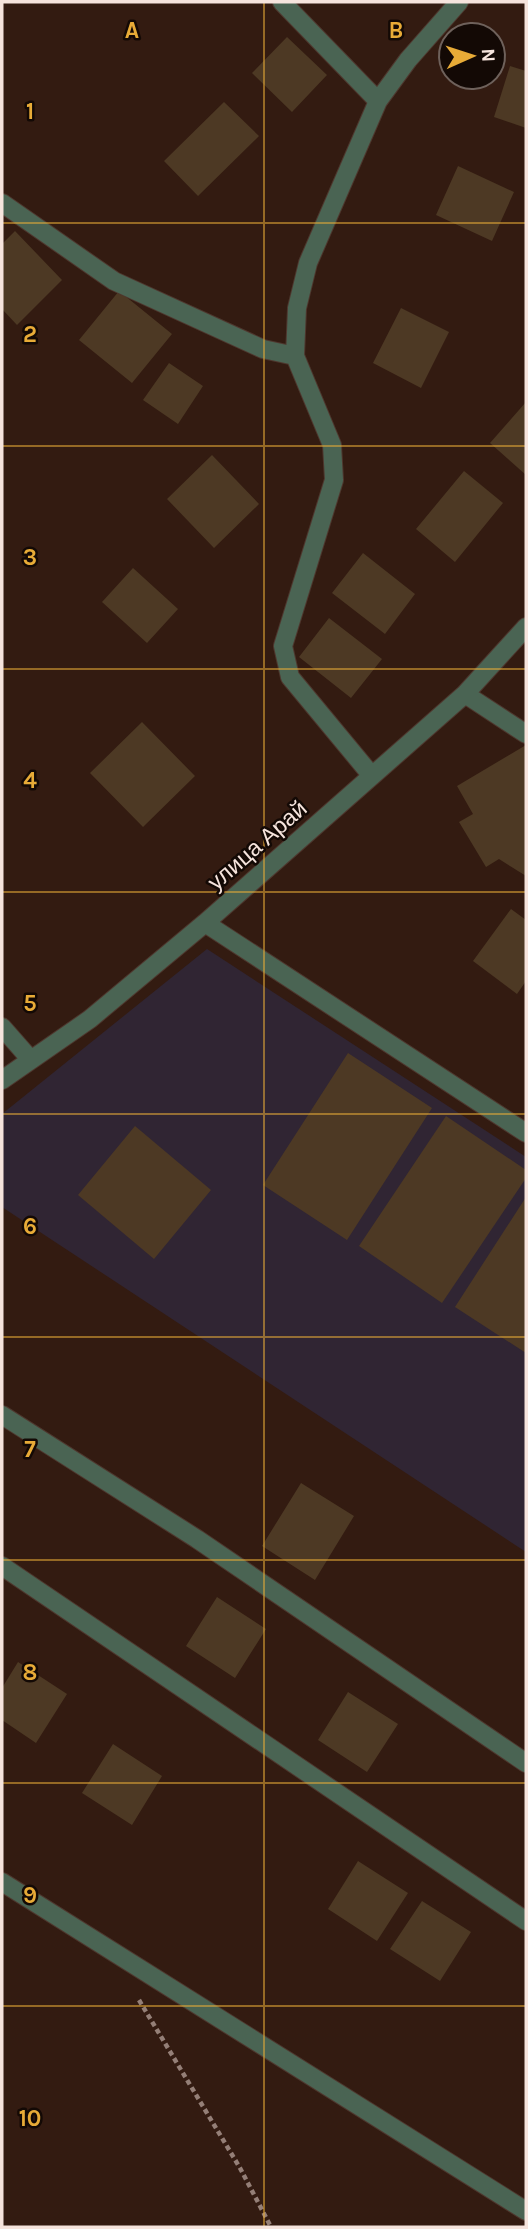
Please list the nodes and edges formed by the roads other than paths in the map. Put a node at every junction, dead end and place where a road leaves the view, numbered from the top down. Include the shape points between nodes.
1 (282, 2) edge
2 (448, 5) edge
3 (378, 100) junction
4 (2, 203) edge
5 (295, 356) junction
6 (526, 627) edge
7 (465, 694) junction
8 (526, 734) edge
9 (372, 776) junction
10 (205, 923) junction
11 (2, 1027) edge
12 (31, 1060) junction
13 (2, 1080) edge
14 (526, 1133) edge
15 (2, 1415) edge
16 (2, 1566) edge
17 (526, 1763) edge
18 (2, 1882) edge
19 (526, 1921) edge
20 (526, 2211) edge

1 - 3 street
2 - 3 street
3 - 5 street via 307,262 297,308
4 - 5 street via 114,281 263,349
5 - 9 street via 332,445 334,480 283,646 290,677
6 - 7 street, улица Арай
7 - 8 street
7 - 9 street, улица Арай
9 - 10 street, улица Арай
10 - 12 street, улица Арай via 90,1019
10 - 14 street
11 - 12 street
12 - 13 street, улица Арай
15 - 17 street via 197,1539
16 - 19 street
18 - 20 street

